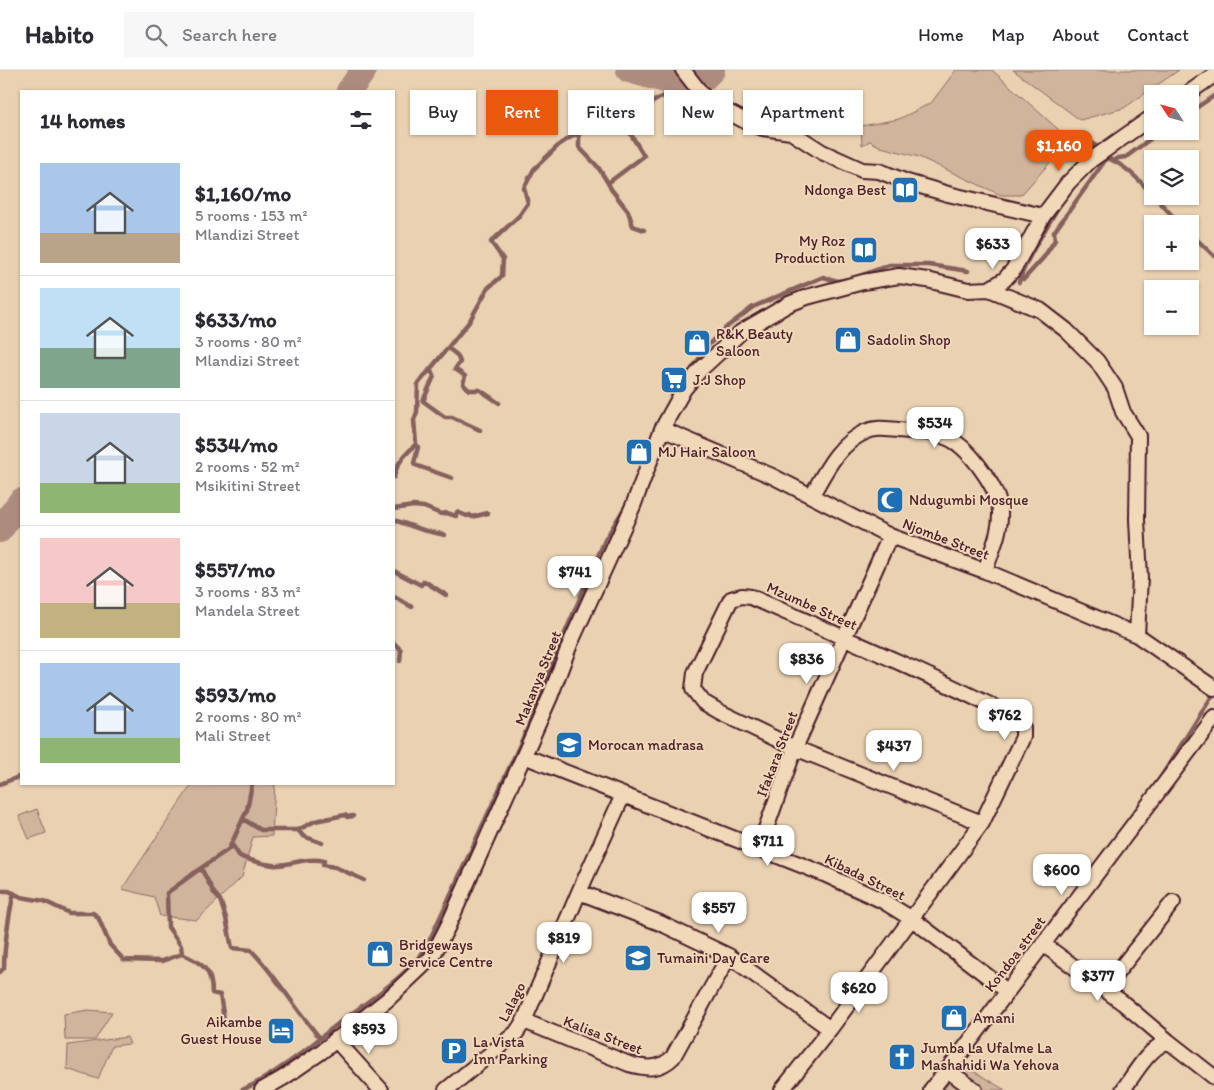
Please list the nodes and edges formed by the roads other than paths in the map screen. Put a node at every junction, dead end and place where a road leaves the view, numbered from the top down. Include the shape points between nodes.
1 (683, 70) edge
2 (1214, 75) edge
3 (1199, 86) edge
4 (1144, 123) edge
5 (1043, 216) junction
6 (989, 289) junction
7 (662, 429) junction
8 (812, 496) junction
9 (890, 536) junction
10 (985, 571) junction
11 (1138, 634) junction
12 (845, 637) junction
13 (1214, 688) edge
14 (1214, 718) edge
15 (795, 748) junction
16 (524, 756) junction
17 (623, 795) junction
18 (982, 823) junction
19 (759, 848) junction
20 (579, 892) junction
21 (1173, 902) dead end
22 (912, 919) junction
23 (1043, 944) junction
24 (730, 956) junction
25 (1104, 989) junction
26 (1007, 991) junction
27 (524, 1021) junction
28 (830, 1029) junction
29 (335, 1039) junction
30 (1168, 1041) junction
31 (947, 1070) junction
32 (1214, 1077) edge
33 (262, 1090) edge
34 (381, 1090) edge
35 (446, 1090) edge
36 (782, 1090) edge
37 (931, 1090) edge
38 (975, 1090) edge
39 (1123, 1090) edge

1 - 5 street via 707,101 763,128 791,132 822,152 862,170
2 - 3 street
4 - 5 street via 1092,160 1068,183
5 - 6 street via 1013,270
6 - 7 street, Makanya Street via 968,290 899,276 807,296 742,332 701,369 684,389
6 - 11 street via 1040,310 1066,330 1097,361 1116,388 1123,412 1138,436
7 - 8 street, Njombe Street
7 - 16 street, Makanya Street via 633,506 570,644
8 - 9 street, Njombe Street
8 - 10 street via 827,467 846,445 865,432 882,428 927,431 951,439 966,451 989,480 1000,511 998,534
9 - 10 street, Njombe Street
9 - 12 street, Ifakara Street
10 - 11 street, Njombe Street
11 - 13 street, Njombe Street
12 - 15 street, Ifakara Street
12 - 15 street, Mzumbe Street via 742,596 731,599 695,672 693,689 703,702
12 - 18 street, Mzumbe Street via 949,684 1016,718 1023,727 1023,737
14 - 23 street, Kondoa street
15 - 18 street, Mzumbe Street
15 - 19 street, Ifakara Street
16 - 17 street, Kibada Street
16 - 29 street, Makanya Street via 432,956 392,996
17 - 19 street, Kibada Street
17 - 20 street, Lalago
18 - 22 street, Mzumbe Street
19 - 22 street, Kibada Street via 854,887
20 - 24 street via 660,923
20 - 27 street, Lalago
21 - 25 street
22 - 26 street, Kibada Street
22 - 28 street, Mzumbe Street
23 - 25 street
23 - 26 street, Kondoa street
24 - 27 street, Kalisa Street via 673,1057 657,1067 629,1064
24 - 28 street
25 - 30 street
26 - 31 street, Kondoa street
27 - 35 street, Lalago via 516,1033
28 - 36 street, Mzumbe Street
29 - 33 street, Makanya Street via 321,1052
29 - 34 street
30 - 32 street
30 - 39 street via 1149,1055
31 - 37 street, Kondoa street
31 - 38 street

